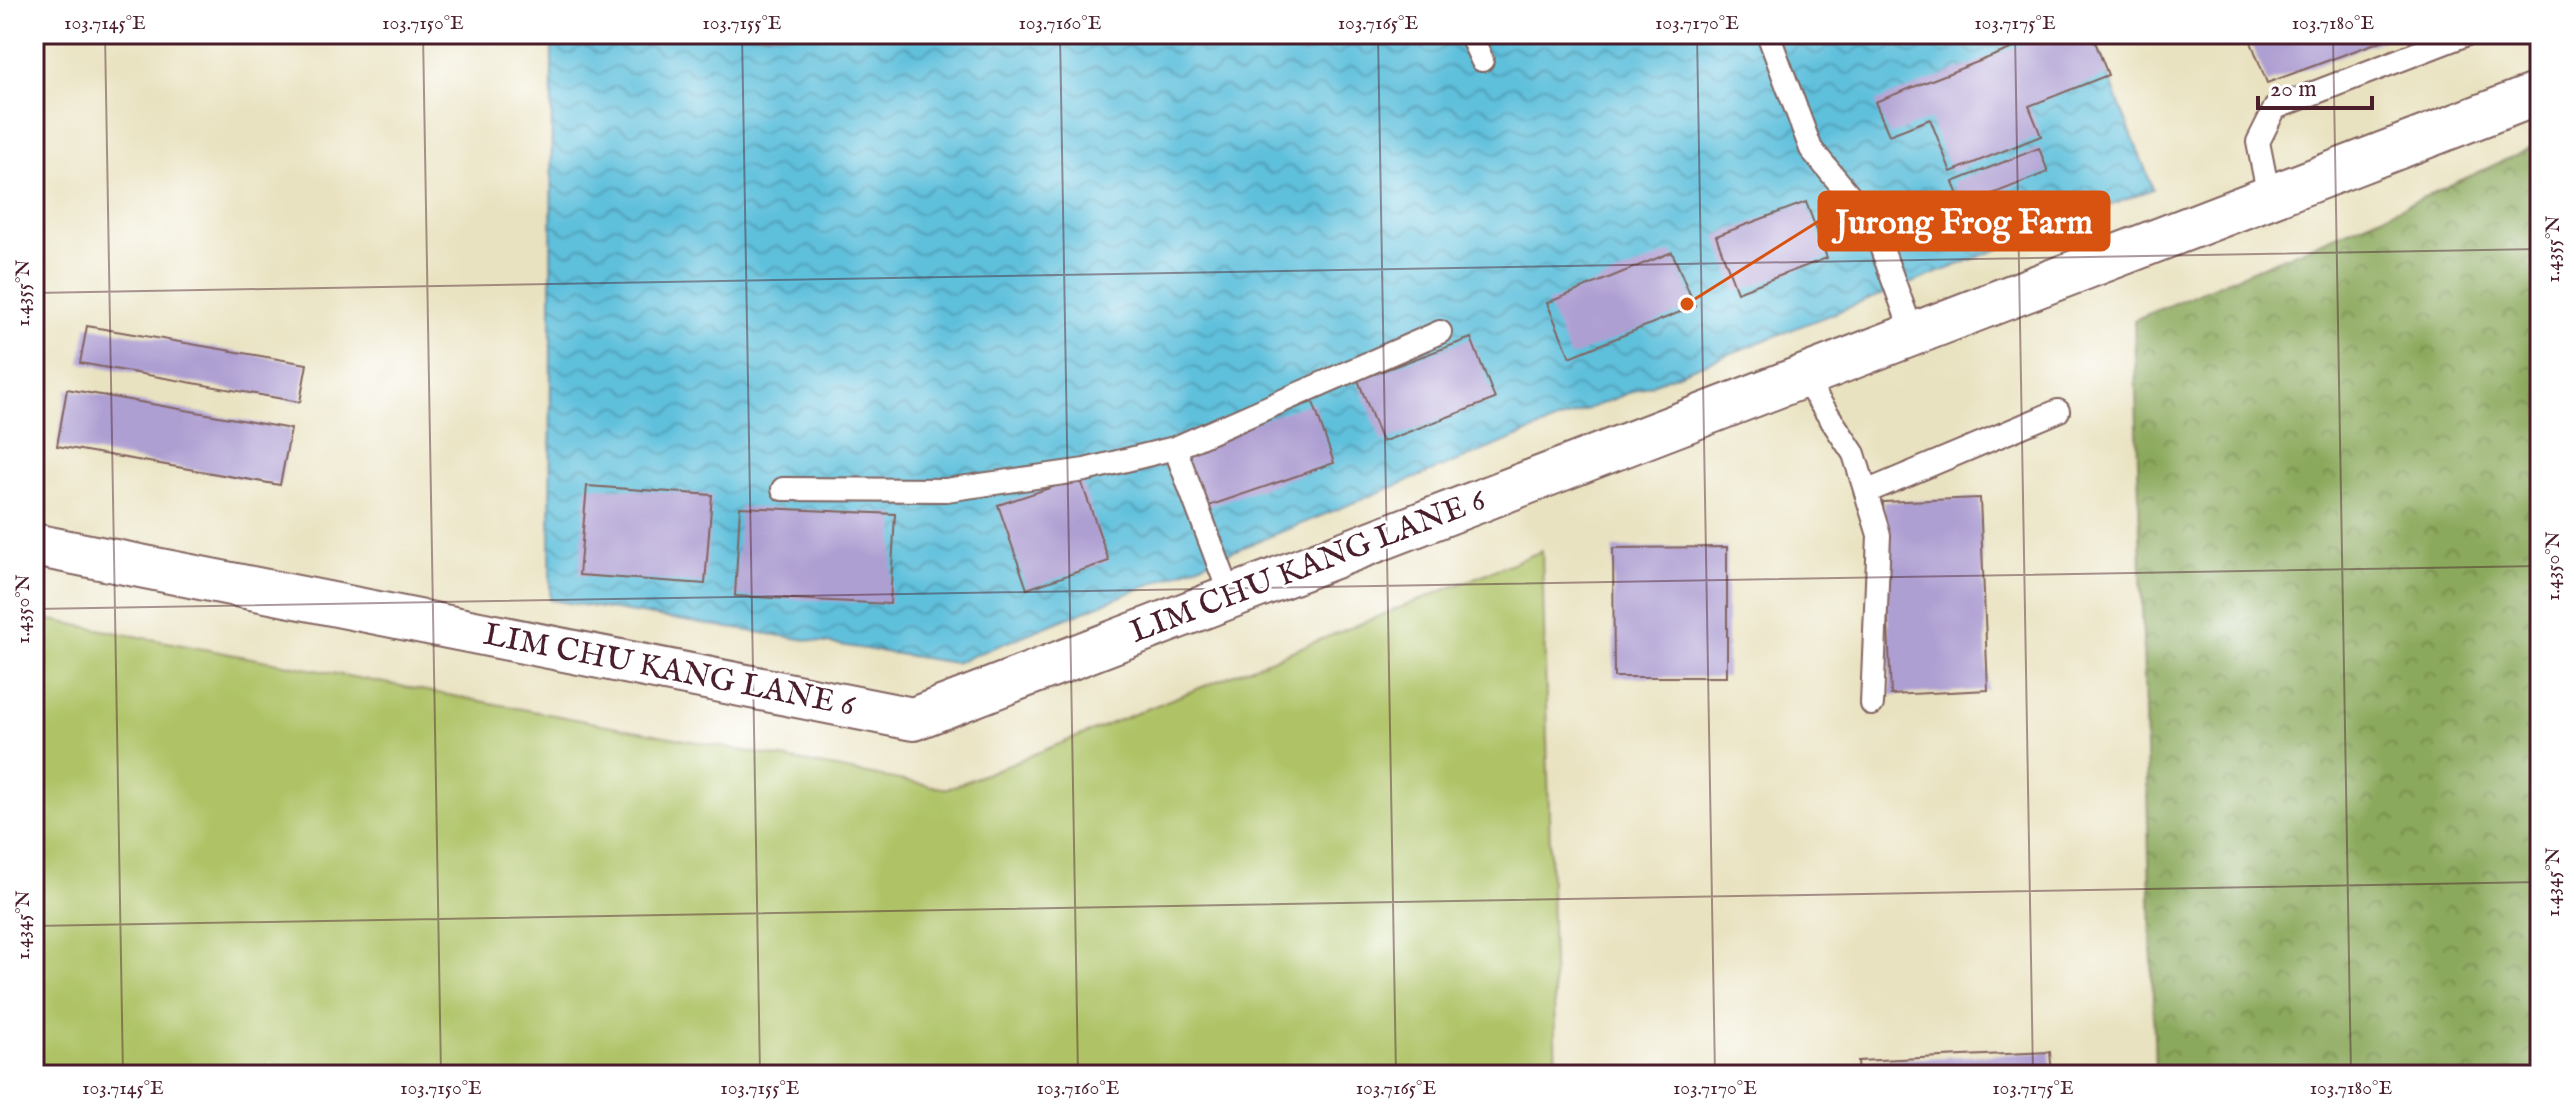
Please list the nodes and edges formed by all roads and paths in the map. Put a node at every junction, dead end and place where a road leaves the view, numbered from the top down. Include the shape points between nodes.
1 (1470, 34) edge
2 (1768, 34) edge
3 (2467, 34) edge
4 (1482, 60) dead end
5 (2540, 93) edge
6 (2269, 197) junction
7 (1440, 332) dead end
8 (1913, 334) junction
9 (1803, 377) junction
10 (2058, 411) dead end
11 (1175, 448) junction
12 (783, 489) dead end
13 (1866, 492) junction
14 (34, 545) edge
15 (1231, 597) junction
16 (1872, 704) dead end

1 - 4 lane
2 - 8 lane via 1811,149 1872,222
3 - 6 lane via 2275,108 2258,142
5 - 6 street, LIM CHU KANG LANE 6
6 - 8 street, LIM CHU KANG LANE 6
7 - 11 lane
8 - 9 street, LIM CHU KANG LANE 6
9 - 13 lane via 1854,454
9 - 15 street, LIM CHU KANG LANE 6
10 - 13 lane
11 - 12 lane via 1085,470 946,490
11 - 15 lane
13 - 16 lane via 1879,535
14 - 15 street, LIM CHU KANG LANE 6 via 913,719

